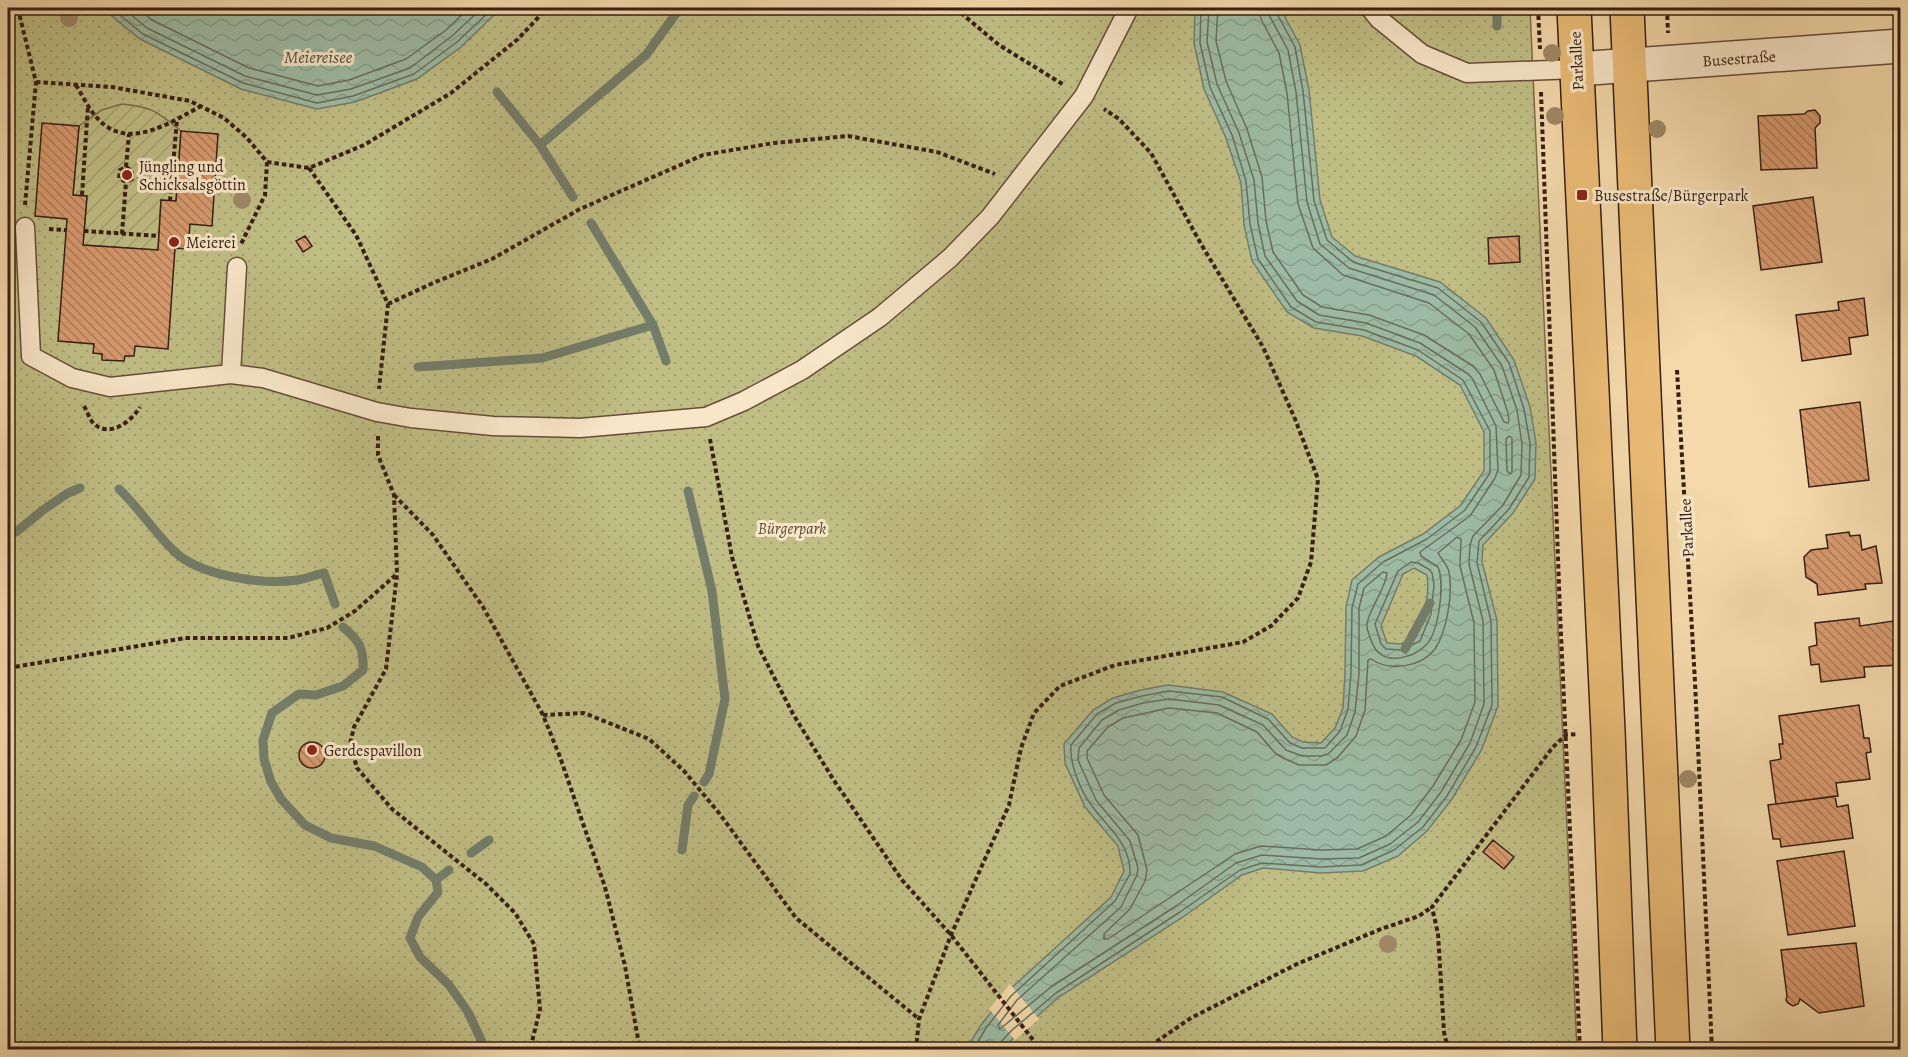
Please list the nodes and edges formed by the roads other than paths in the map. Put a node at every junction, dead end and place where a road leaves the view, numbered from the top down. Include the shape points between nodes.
1 (1129, 8) edge
2 (1370, 8) edge
3 (1574, 8) edge
4 (1627, 8) edge
5 (1900, 46) edge
6 (1629, 66) junction
7 (1577, 69) junction
8 (25, 227) road end
9 (237, 267) road end
10 (231, 374) junction
11 (1620, 1050) edge
12 (1673, 1050) edge

1 - 10 lane via 1084,96 990,217 950,258 880,316 802,370 706,417 569,428 493,426 377,412 263,378
2 - 7 lane via 1379,20 1422,54 1467,72
3 - 7 main road, Parkallee
4 - 6 main road
5 - 6 street, Busestraße
6 - 7 street, Busestraße
6 - 12 main road
7 - 11 main road, Parkallee
8 - 10 lane via 31,356 72,378 110,387
9 - 10 lane

